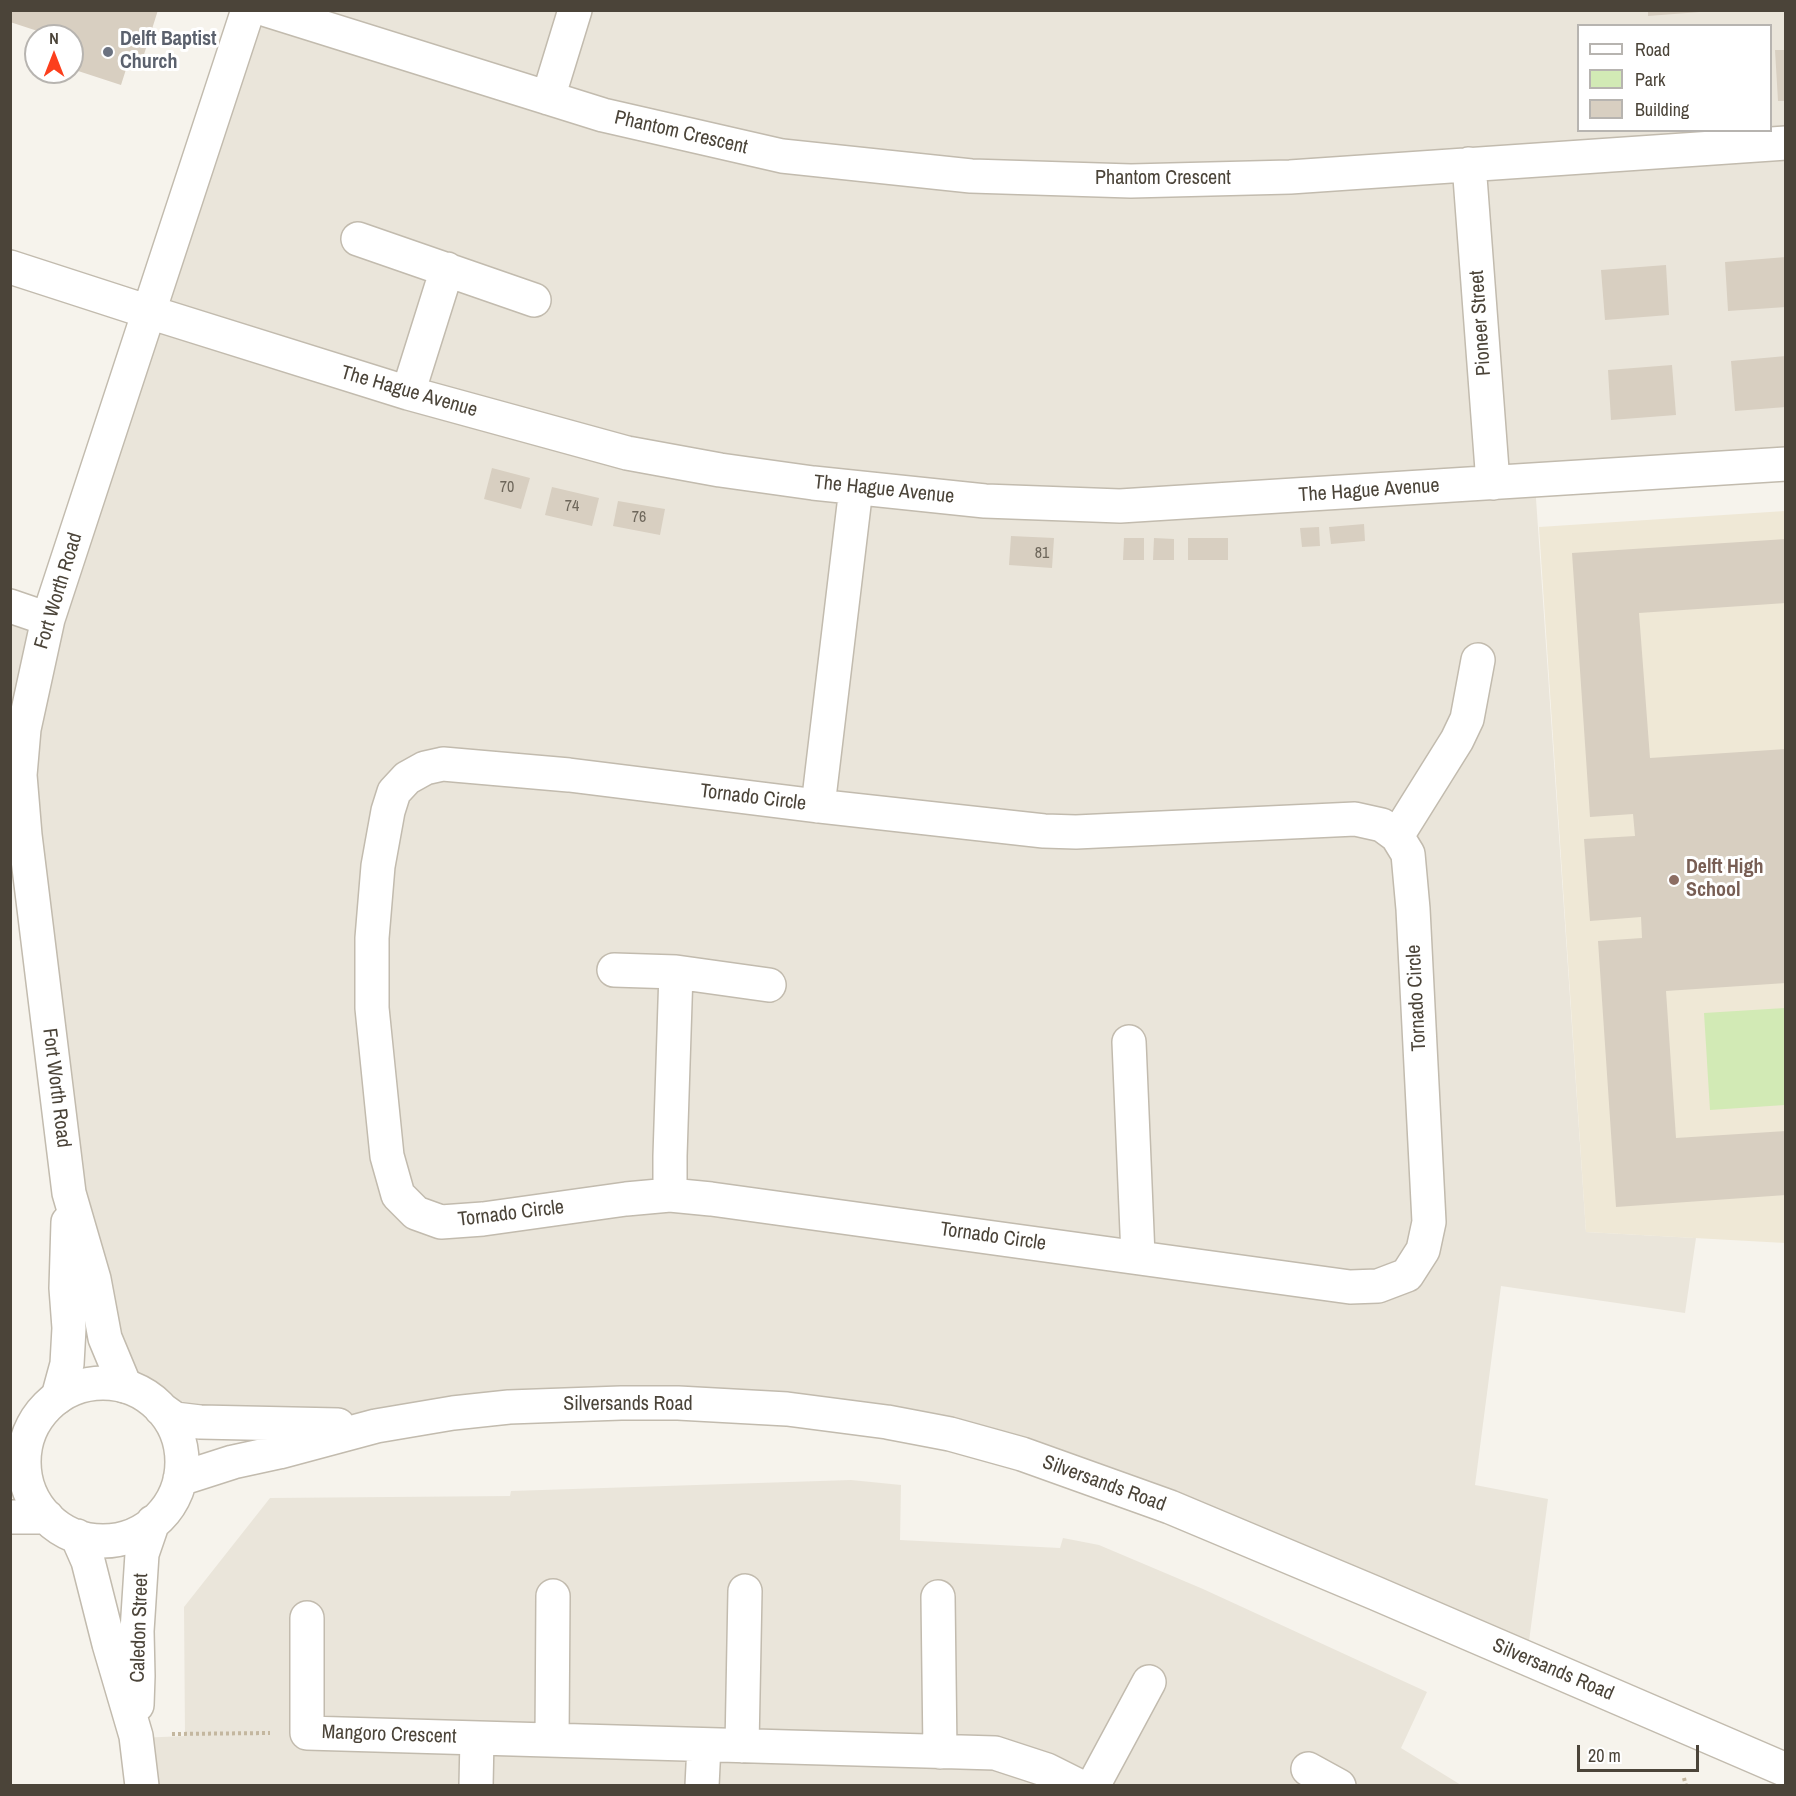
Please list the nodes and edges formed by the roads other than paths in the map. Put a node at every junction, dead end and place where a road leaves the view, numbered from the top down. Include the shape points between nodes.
1 (248, 10) edge
2 (267, 10) edge
3 (575, 10) edge
4 (548, 98) junction
5 (1785, 143) edge
6 (1469, 164) junction
7 (358, 240) dead end
8 (10, 267) edge
9 (447, 269) junction
10 (534, 300) dead end
11 (149, 312) junction
12 (408, 393) junction
13 (1785, 464) edge
14 (1493, 483) junction
15 (856, 488) junction
16 (10, 606) edge
17 (48, 619) junction
18 (1478, 660) dead end
19 (818, 806) junction
20 (1397, 836) junction
21 (614, 970) dead end
22 (676, 972) junction
23 (769, 985) dead end
24 (1129, 1042) dead end
25 (69, 1193) junction
26 (670, 1195) junction
27 (1138, 1256) junction
28 (125, 1386) junction
29 (58, 1397) junction
30 (161, 1409) junction
31 (376, 1426) junction
32 (18, 1446) edge
33 (180, 1479) junction
34 (10, 1517) edge
35 (46, 1517) junction
36 (153, 1522) junction
37 (77, 1536) junction
38 (745, 1591) dead end
39 (553, 1596) dead end
40 (938, 1597) dead end
41 (307, 1618) dead end
42 (1149, 1682) dead end
43 (149, 1735) junction
44 (477, 1738) junction
45 (552, 1740) junction
46 (704, 1745) junction
47 (742, 1746) junction
48 (940, 1752) junction
49 (1308, 1768) dead end
50 (1785, 1770) edge
51 (142, 1785) edge
52 (476, 1785) edge
53 (702, 1785) edge
54 (1079, 1785) edge
55 (1092, 1785) edge
56 (1339, 1785) edge

1 - 11 street, Fort Worth Road
2 - 4 street, Phantom Crescent
3 - 4 street
4 - 6 street, Phantom Crescent via 603,115 782,156 971,176 1177,180 1290,177
5 - 6 street, Phantom Crescent
6 - 14 street, Pioneer Street
7 - 9 street
8 - 11 street, The Hague Avenue
9 - 10 street
9 - 12 street
11 - 12 street, The Hague Avenue
11 - 17 street, Fort Worth Road
12 - 15 street, The Hague Avenue via 627,453
13 - 14 street, The Hague Avenue
14 - 15 street, The Hague Avenue via 1120,506 984,501
15 - 19 street, Tornado Circle
16 - 17 street
17 - 25 street, Fort Worth Road via 24,729 20,775
18 - 20 street via 1467,719
19 - 20 street, Tornado Circle via 1044,831 1355,819 1382,825
19 - 26 street, Tornado Circle via 570,775 443,764 407,778 394,792 378,866 372,1008 387,1156 398,1195 416,1213 441,1222
20 - 27 street, Tornado Circle via 1408,854 1413,909 1429,1222 1423,1250 1407,1275 1378,1286 1350,1287
21 - 22 street
22 - 23 street
22 - 26 street
24 - 27 street
25 - 28 street, Fort Worth Road via 94,1279 105,1338
25 - 29 street, Fort Worth Road via 69,1328 67,1364
26 - 27 street, Tornado Circle
28 - 29 street via 102,1383 78,1387
28 - 30 street via 151,1399
29 - 32 street via 44,1408
30 - 31 street, Silversands Road via 175,1419 200,1422
30 - 33 street via 179,1442
31 - 33 street, Silversands Road
31 - 50 street, Silversands Road via 508,1407 678,1403 807,1412 950,1434 1022,1454 1180,1511
32 - 35 street via 30,1494
33 - 36 street via 165,1510
34 - 35 street
35 - 37 street
36 - 37 street via 117,1539
36 - 43 street, Caledon Street via 142,1554 137,1616 138,1676
37 - 43 street, Caledon Street via 88,1561 109,1644
38 - 47 street
39 - 45 street
40 - 48 street
41 - 44 street, Mangoro Crescent via 307,1733
42 - 55 street
43 - 51 street, Caledon Street
44 - 45 street, Mangoro Crescent
44 - 52 street, Mangoro Crescent
45 - 46 street, Mangoro Crescent
46 - 47 street, Mangoro Crescent
46 - 53 street
47 - 48 street, Mangoro Crescent
48 - 54 street, Mangoro Crescent via 994,1753
49 - 56 street

